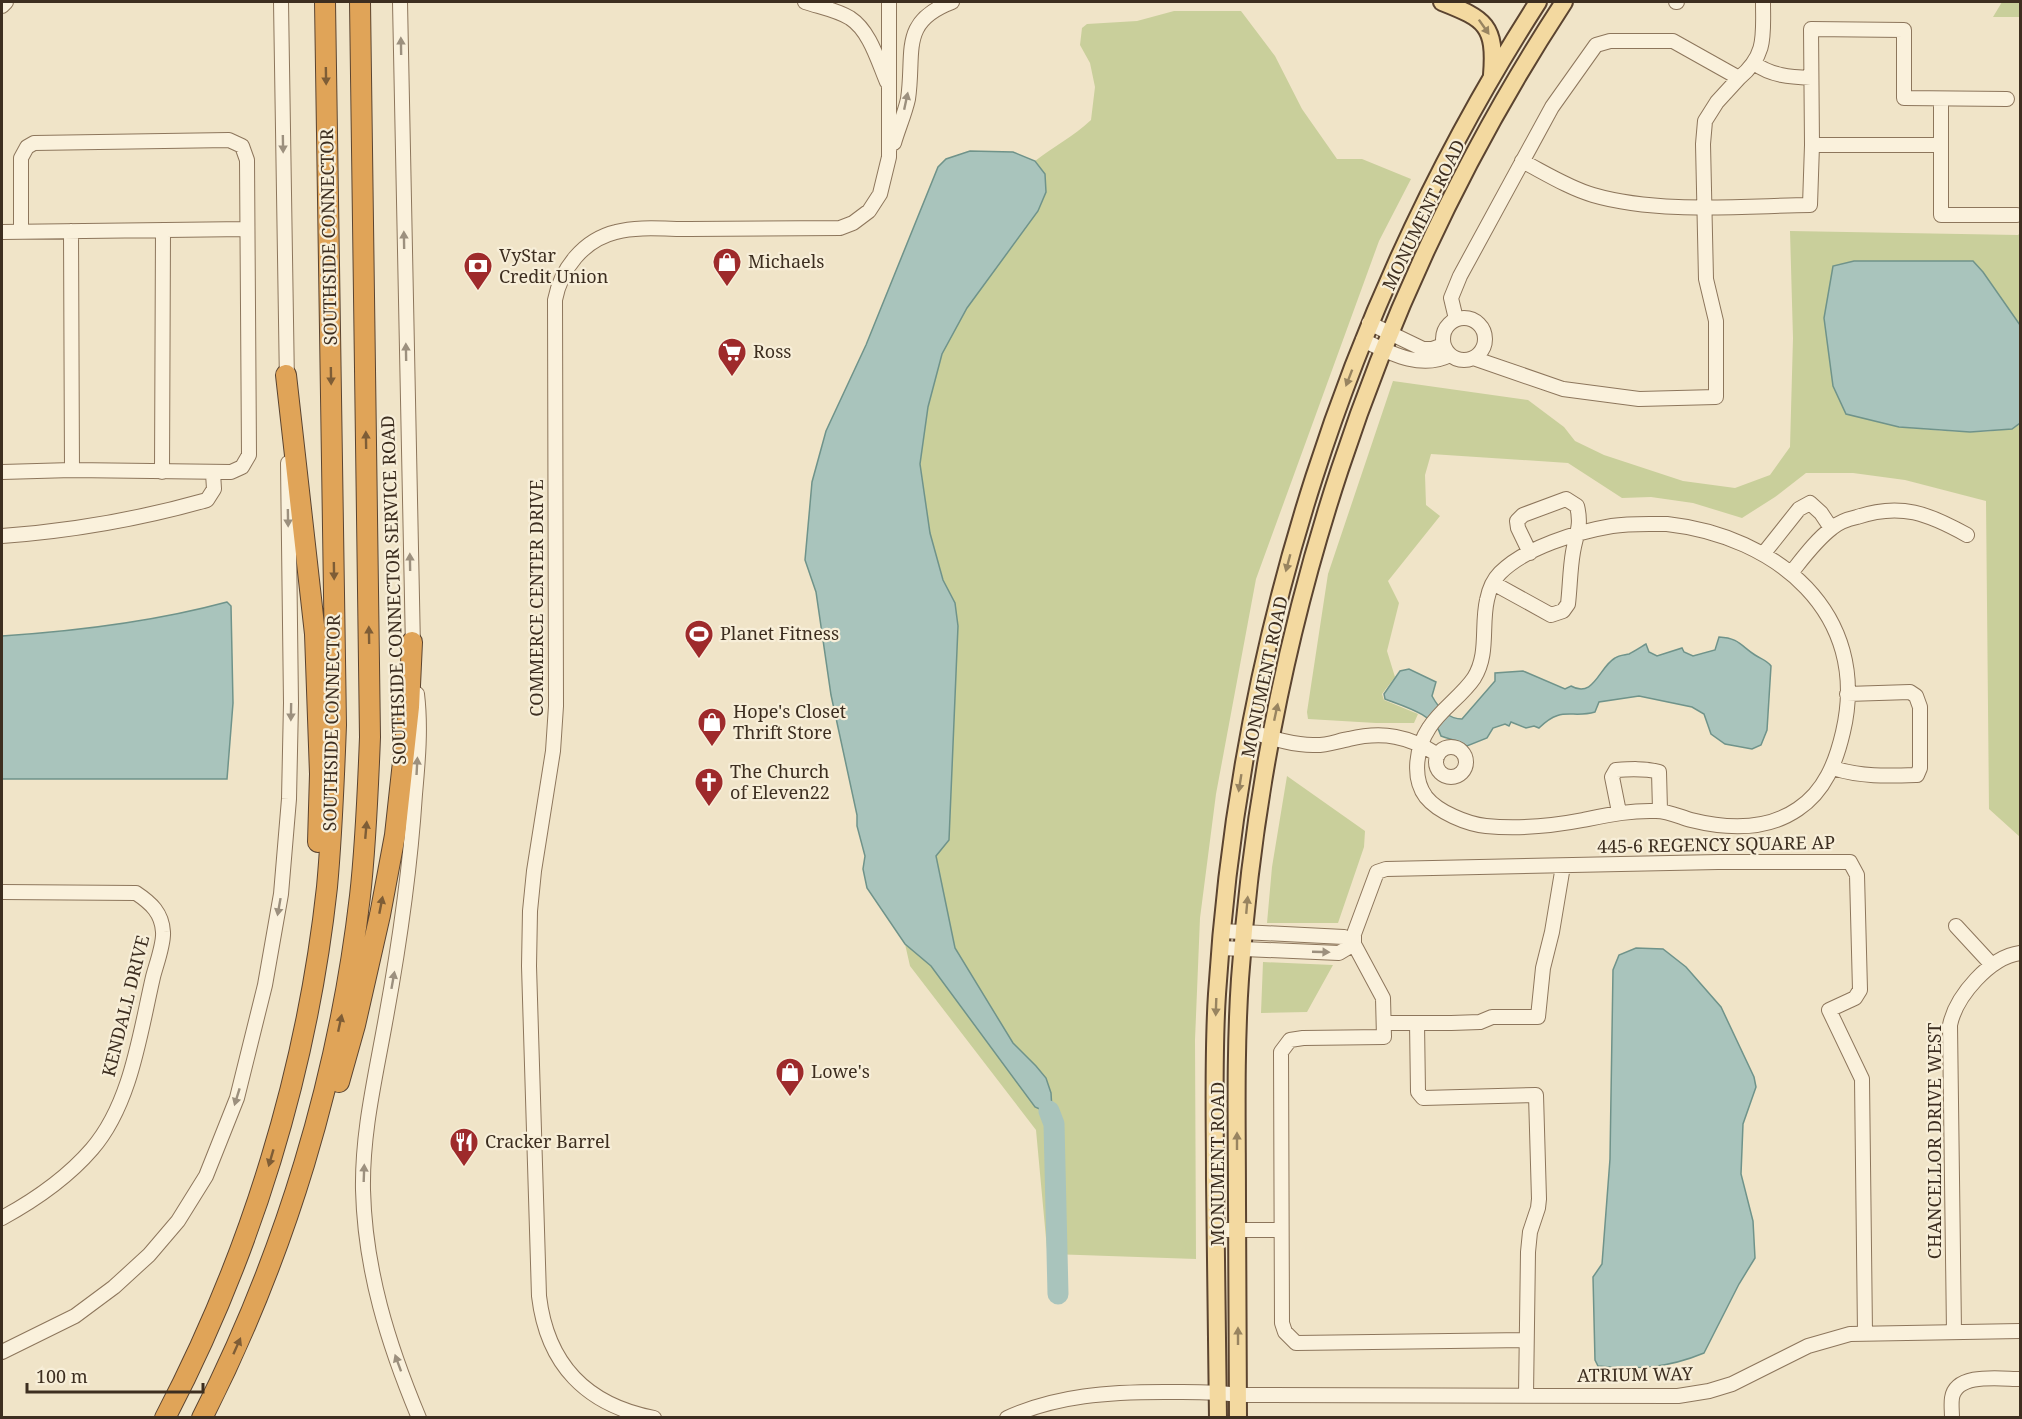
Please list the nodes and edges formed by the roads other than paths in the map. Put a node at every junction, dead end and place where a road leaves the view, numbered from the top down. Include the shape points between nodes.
1 (281, 2) edge
2 (400, 2) edge
3 (805, 2) edge
4 (889, 2) edge
5 (952, 2) edge
6 (1442, 2) edge
7 (1538, 2) edge
8 (1564, 2) edge
9 (1763, 2) edge
10 (325, 9) edge
11 (360, 9) edge
12 (1754, 63) junction
13 (1492, 76) junction
14 (1739, 78) junction
15 (1811, 78) junction
16 (889, 87) junction
17 (1941, 99) junction
18 (2007, 99) dead end
19 (1812, 145) junction
20 (1941, 145) junction
21 (890, 157) junction
22 (1522, 161) junction
23 (1704, 206) junction
24 (2017, 215) dead end
25 (247, 229) junction
26 (163, 230) junction
27 (2, 231) edge
28 (21, 231) junction
29 (71, 231) junction
30 (1456, 319) junction
31 (1369, 323) junction
32 (1390, 333) junction
33 (1363, 340) junction
34 (1383, 350) junction
35 (1447, 350) junction
36 (1473, 358) junction
37 (286, 375) junction
38 (72, 470) junction
39 (2, 472) edge
40 (162, 472) junction
41 (213, 473) junction
42 (1831, 528) junction
43 (1578, 533) junction
44 (1967, 535) dead end
45 (2, 536) edge
46 (1530, 553) junction
47 (1764, 553) junction
48 (1791, 573) junction
49 (1493, 583) junction
50 (412, 642) junction
51 (1847, 694) junction
52 (1249, 731) junction
53 (1270, 737) junction
54 (1420, 743) junction
55 (1438, 755) dead end
56 (1833, 768) junction
57 (1660, 810) junction
58 (1619, 812) junction
59 (1563, 866) junction
60 (2, 892) edge
61 (1956, 926) dead end
62 (1222, 931) junction
63 (1299, 936) junction
64 (1244, 942) junction
65 (1354, 944) junction
66 (1221, 948) junction
67 (1298, 952) junction
68 (2020, 952) edge
69 (1992, 965) junction
70 (1417, 1023) junction
71 (1384, 1030) junction
72 (281, 1124) junction
73 (305, 1161) junction
74 (2, 1218) edge
75 (1216, 1230) junction
76 (1238, 1230) junction
77 (1280, 1230) junction
78 (2020, 1331) edge
79 (1954, 1332) junction
80 (1865, 1333) junction
81 (1526, 1340) junction
82 (2, 1352) edge
83 (2020, 1379) edge
84 (1218, 1392) junction
85 (1238, 1395) junction
86 (1526, 1395) junction
87 (640, 1416) edge
88 (165, 1418) edge
89 (202, 1418) edge
90 (419, 1418) edge
91 (654, 1418) edge
92 (1007, 1418) edge
93 (1218, 1418) edge
94 (1238, 1418) edge
95 (1952, 1418) edge

1 -> 37 street
50 -> 2 street, SOUTHSIDE CONNECTOR SERVICE ROAD
3 - 16 street via 839,13 859,25
4 - 16 street, COMMERCE CENTER DRIVE
21 -> 5 street via 908,100 912,46 918,26 936,8
6 -> 13 main road via 1473,14 1486,26 1493,47
7 - 13 main road, MONUMENT ROAD
8 - 32 main road, MONUMENT ROAD via 1503,100 1464,174
9 - 12 street via 1762,49
10 -> 72 highway, SOUTHSIDE CONNECTOR via 336,713 333,808 316,964
73 -> 11 highway, SOUTHSIDE CONNECTOR via 343,1009 360,896 367,811 370,737
12 - 14 street
12 - 15 street via 1780,75
13 - 31 main road, MONUMENT ROAD via 1411,229
14 - 22 street via 1673,41 1610,41 1596,45 1552,106
14 - 23 street via 1705,120
15 - 17 street via 1811,29 1904,30 1904,98
15 - 19 street
16 - 21 street, COMMERCE CENTER DRIVE
17 - 18 street
17 - 20 street
19 - 20 street
19 - 23 street via 1810,205
20 - 24 street via 1941,215
21 - 87 street, COMMERCE CENTER DRIVE via 880,194 869,211 853,223 840,228 615,232 598,239 574,258 558,286 555,300 556,706 553,752 534,871 529,948 539,1296 548,1337 570,1374 598,1397
22 - 23 street via 1592,195 1648,204
22 - 30 street via 1460,276 1451,298
23 - 36 street via 1706,279 1716,321 1716,397 1639,399 1563,389
25 - 26 street
25 - 28 street via 247,160 242,146 229,140 34,143 21,158
25 - 41 street via 249,455 237,470
26 - 29 street
26 - 40 street
27 - 28 street
28 - 29 street
29 - 38 street
30 - 35 street via 1443,333
30 - 36 street via 1475,321 1483,330 1482,349
31 - 32 street
31 - 33 main road, MONUMENT ROAD
32 - 34 main road, MONUMENT ROAD
32 - 35 street via 1423,349
33 - 34 street
33 -> 52 main road, MONUMENT ROAD via 1301,515
34 - 35 street via 1422,362 1431,362
53 -> 34 main road, MONUMENT ROAD via 1312,559 1338,473
35 - 36 street via 1460,359
37 - 72 highway via 315,634 320,774 313,919
37 -> 82 street via 289,799 281,894 265,985 237,1098 206,1176 178,1221 149,1255 75,1316
38 - 39 street
38 - 40 street
40 - 41 street
41 - 45 street via 214,489 207,500 108,523
42 - 44 street via 1882,510 1910,510
42 - 47 street via 1810,503 1799,509
42 - 48 street
43 - 46 street
43 - 46 street via 1577,506 1566,499 1523,515 1517,521 1518,528
43 - 47 street via 1615,526 1667,524 1707,530
43 - 49 street via 1568,604 1563,611 1551,615
46 - 49 street via 1499,573
47 - 48 street
48 - 51 street via 1821,607 1839,636
49 - 54 street via 1486,604 1480,665 1473,680 1431,725
73 -> 50 highway via 340,1080 380,915 402,779
90 -> 50 street, SOUTHSIDE CONNECTOR SERVICE ROAD via 377,1299 363,1189 367,1123 402,927 412,837 418,759
51 - 56 street via 1846,719
51 - 56 street via 1910,692 1916,696 1920,707 1920,768 1917,775 1880,777
52 - 53 street
52 -> 62 main road, MONUMENT ROAD
53 - 54 street via 1313,745 1370,735
64 -> 53 main road, MONUMENT ROAD
54 - 55 street
54 - 58 street via 1419,782 1426,796 1461,819 1483,826 1550,825
56 - 57 street via 1800,808 1764,824 1718,825
57 - 58 street
57 - 58 street via 1659,772 1616,770 1612,777
59 - 65 street, 445-6 REGENCY SQUARE AP via 1386,868 1377,872 1354,934
59 - 70 street via 1543,968 1538,1017
59 - 80 street, 445-6 REGENCY SQUARE AP via 1850,862 1857,875 1860,990 1855,998 1829,1010 1862,1079
60 - 74 street, KENDALL DRIVE via 136,893 158,911 164,933 118,1107 93,1148 59,1181
61 - 69 street
62 - 64 street
62 - 66 main road, MONUMENT ROAD
63 - 64 street
63 - 65 street via 1344,937
63 - 67 street
64 - 66 street
64 - 67 street
76 -> 64 main road, MONUMENT ROAD via 1238,1028
67 -> 65 street via 1339,953
65 - 71 street via 1383,998
66 -> 75 main road, MONUMENT ROAD via 1214,1084
68 - 69 street
69 - 79 street, CHANCELLOR DRIVE WEST via 1957,1004 1950,1025
70 - 71 street
70 - 81 street via 1418,1092 1423,1098 1536,1095 1539,1199 1528,1252
71 - 77 street via 1303,1038 1284,1045
72 -> 88 highway, SOUTHSIDE CONNECTOR via 230,1276
89 -> 73 highway, SOUTHSIDE CONNECTOR via 248,1323
75 - 76 street
75 - 84 main road, MONUMENT ROAD
76 - 77 street
85 -> 76 main road, MONUMENT ROAD
77 - 81 street via 1282,1323 1284,1332 1296,1343
78 - 79 street, ATRIUM WAY
79 - 80 street, ATRIUM WAY
80 - 86 street, ATRIUM WAY via 1808,1346 1732,1384 1699,1393 1650,1397
81 - 86 street
83 - 95 street via 1966,1381 1952,1396
84 - 85 street, ATRIUM WAY
84 - 92 street, ATRIUM WAY via 1095,1394 1046,1404
84 - 93 main road, MONUMENT ROAD
85 - 86 street, ATRIUM WAY
85 - 94 main road, MONUMENT ROAD
87 - 91 street, COMMERCE CENTER DRIVE

